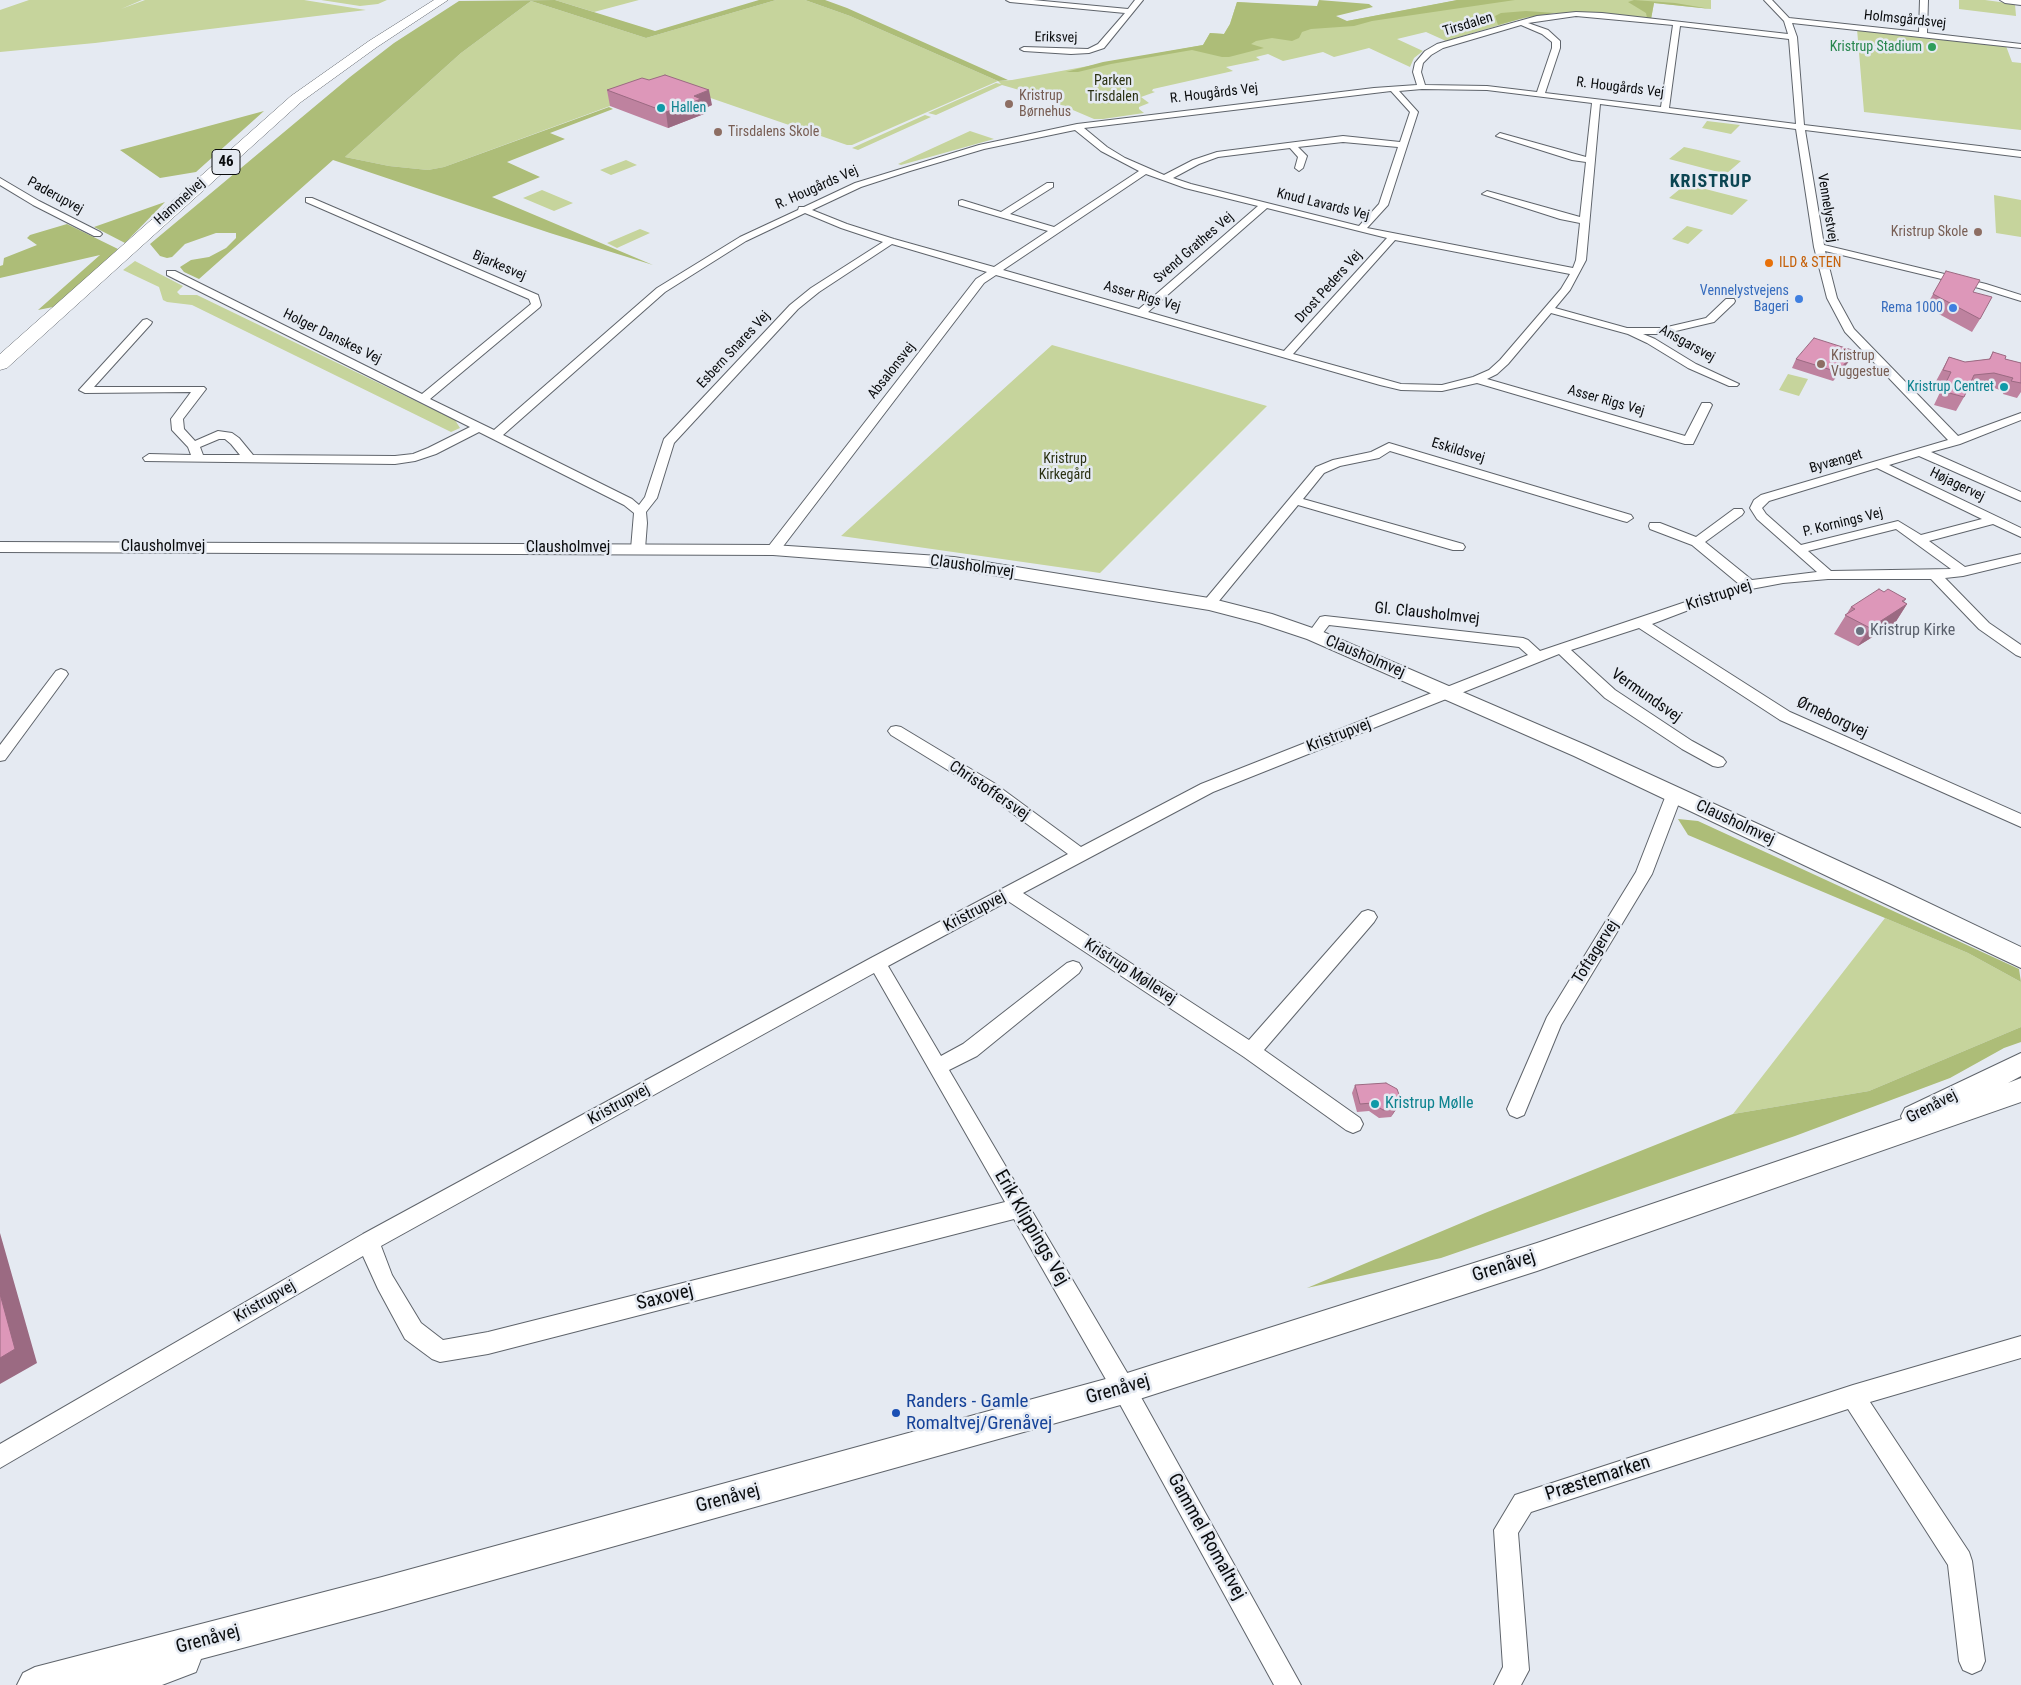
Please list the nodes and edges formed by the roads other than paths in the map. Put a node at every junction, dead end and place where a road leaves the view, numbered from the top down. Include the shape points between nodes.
1 (442, 0) edge
2 (1010, 0) edge
3 (1139, 0) edge
4 (1768, 0) edge
5 (1924, 0) edge
6 (2005, 0) edge
7 (2021, 2) edge
8 (1131, 11) junction
9 (1787, 20) junction
10 (1520, 22) junction
11 (1677, 24) junction
12 (1923, 35) junction
13 (1793, 37) junction
14 (2021, 46) edge
15 (1024, 49) dead end
16 (1422, 87) junction
17 (1394, 89) junction
18 (1541, 94) junction
19 (1596, 101) junction
20 (1664, 109) junction
21 (1800, 126) junction
22 (1077, 127) junction
23 (1500, 136) dead end
24 (1404, 145) junction
25 (1292, 146) junction
26 (2021, 154) edge
27 (1590, 160) junction
28 (1299, 168) dead end
29 (1144, 172) junction
30 (1164, 178) junction
31 (0, 180) edge
32 (1050, 184) dead end
33 (1487, 194) dead end
34 (309, 200) dead end
35 (962, 203) dead end
36 (1265, 205) junction
37 (802, 209) junction
38 (1002, 215) junction
39 (1584, 221) junction
40 (1361, 229) junction
41 (1054, 230) junction
42 (97, 234) dead end
43 (1393, 237) junction
44 (890, 241) junction
45 (1819, 247) junction
46 (993, 270) junction
47 (1576, 272) junction
48 (171, 273) dead end
49 (2021, 298) edge
50 (1730, 301) dead end
51 (1548, 309) junction
52 (1141, 313) junction
53 (147, 322) dead end
54 (1627, 331) junction
55 (1286, 355) junction
56 (0, 364) edge
57 (1477, 380) junction
58 (1733, 384) dead end
59 (424, 399) junction
60 (1706, 405) dead end
61 (2021, 416) edge
62 (480, 427) junction
63 (495, 434) junction
64 (1956, 441) junction
65 (196, 452) junction
66 (1921, 452) junction
67 (149, 458) dead end
68 (249, 458) junction
69 (1880, 465) junction
70 (2021, 497) edge
71 (1294, 500) junction
72 (640, 512) junction
73 (1738, 512) dead end
74 (1627, 518) dead end
75 (1994, 520) junction
76 (1655, 526) dead end
77 (2021, 533) edge
78 (1918, 540) junction
79 (1697, 542) junction
80 (0, 547) edge
81 (1458, 547) dead end
82 (638, 549) junction
83 (1800, 549) junction
84 (773, 550) junction
85 (2021, 558) edge
86 (1963, 572) junction
87 (1828, 575) junction
88 (1935, 575) junction
89 (1749, 586) junction
90 (1209, 604) junction
91 (1641, 623) junction
92 (1314, 635) junction
93 (1561, 648) junction
94 (2021, 652) edge
95 (1538, 657) junction
96 (60, 674) dead end
97 (1447, 694) junction
98 (896, 731) dead end
99 (0, 756) edge
100 (1718, 762) dead end
101 (1674, 795) junction
102 (2021, 821) edge
103 (1080, 855) junction
104 (1883, 891) junction
105 (1009, 893) junction
106 (1368, 917) dead end
107 (2021, 940) edge
108 (2021, 958) edge
109 (877, 963) junction
110 (1073, 968) dead end
111 (1251, 1051) junction
112 (2021, 1064) edge
113 (938, 1067) junction
114 (2021, 1090) edge
115 (2021, 1102) edge
116 (1980, 1106) junction
117 (1517, 1109) dead end
118 (1353, 1124) dead end
119 (1845, 1152) junction
120 (1020, 1208) junction
121 (370, 1241) junction
122 (2021, 1347) edge
123 (1124, 1390) junction
124 (1853, 1396) junction
125 (0, 1457) edge
126 (382, 1594) junction
127 (1972, 1661) dead end
128 (35, 1685) edge
129 (110, 1685) edge
130 (1288, 1685) edge
131 (1507, 1685) edge

1 - 56 highway, Hammelvej / 46 via 296,99
2 - 8 street, Eriksvej
3 - 8 street, Eriksvej
4 - 9 street, Vennelystvej
5 - 12 street
6 - 7 street
8 - 15 street, Eriksvej via 1101,46 1071,52
9 - 12 street, Holmsgårdsvej
9 - 13 street, Vennelystvej
10 - 11 street, Tirsdalen via 1576,14
10 - 16 street, Tirsdalen via 1440,46 1428,53 1419,63 1417,72
10 - 18 street via 1545,32 1556,42
11 - 13 street, Tirsdalen
11 - 20 street
12 - 14 street, Holmsgårdsvej
13 - 21 street, Vennelystvej
16 - 17 street, R. Hougårds Vej
16 - 18 street, R. Hougårds Vej via 1487,88
17 - 22 street, R. Hougårds Vej
17 - 24 street via 1414,112
18 - 19 street, R. Hougårds Vej
19 - 20 street, R. Hougårds Vej
19 - 27 street, Asser Rigs Vej
20 - 21 street, R. Hougårds Vej
21 - 26 street, R. Hougårds Vej
21 - 45 street, Vennelystvej
22 - 29 street, Knud Lavards Vej via 1104,149
22 - 37 street, R. Hougårds Vej via 935,159 858,185
23 - 27 street
24 - 25 street via 1343,139
24 - 40 street via 1384,205
25 - 28 street via 1303,156
25 - 30 street via 1217,155
27 - 39 street, Asser Rigs Vej
29 - 30 street, Knud Lavards Vej
29 - 41 street, Absalonsvej
30 - 36 street, Knud Lavards Vej
31 - 42 street, Paderupvej via 36,203
32 - 38 street
33 - 39 street
34 - 59 street, Bjarkesvej via 534,297 536,305
35 - 38 street
36 - 40 street, Knud Lavards Vej
36 - 52 street, Svend Grathes Vej
37 - 44 street, Asser Rigs Vej
37 - 63 street, R. Hougårds Vej via 743,239 661,290
38 - 41 street
39 - 47 street, Asser Rigs Vej via 1581,260
40 - 43 street, Knud Lavards Vej
41 - 46 street, Absalonsvej
43 - 47 street, Knud Lavards Vej
43 - 55 street, Drost Peders Vej
44 - 46 street, Asser Rigs Vej
44 - 72 street, Esbern Snares Vej via 794,307 668,442 651,498
45 - 49 street
45 - 64 street, Vennelystvej via 1832,298 1849,330
46 - 52 street, Asser Rigs Vej
46 - 84 street, Absalonsvej via 980,281
47 - 51 street, Asser Rigs Vej
48 - 59 street, Holger Danskes Vej
50 - 54 street, Ansgarsvej via 1710,320 1664,331
51 - 54 street, Ansgarsvej
51 - 57 street, Asser Rigs Vej via 1504,362
52 - 55 street, Asser Rigs Vej
53 - 65 street via 85,390 200,389 177,419 178,430
54 - 58 street, Ansgarsvej
55 - 57 street, Asser Rigs Vej via 1401,386 1442,388
57 - 60 street, Asser Rigs Vej via 1689,441
59 - 62 street, Holger Danskes Vej
61 - 64 street, Byvænget
62 - 63 street, Holger Danskes Vej
62 - 68 street via 415,457 395,460
63 - 72 street, Holger Danskes Vej via 628,502
64 - 66 street, Byvænget
65 - 67 street
65 - 68 street
65 - 68 street via 218,435 228,436
66 - 69 street, Byvænget
66 - 70 street
69 - 75 street, Højagervej
69 - 83 street, Byvænget via 1765,498 1758,503 1756,508 1761,516
71 - 74 street, Eskildsvej via 1320,470 1337,463 1374,456 1389,447
71 - 81 street
71 - 90 street, Eskildsvej
72 - 82 street via 642,523
73 - 79 street
75 - 77 street, Højagervej
75 - 78 street
76 - 79 street
78 - 83 street, P. Kornings Vej via 1898,525
78 - 86 street, P. Kornings Vej
79 - 89 street
80 - 82 street, Clausholmvej
82 - 84 street, Clausholmvej
83 - 87 street, Byvænget
84 - 90 street, Clausholmvej via 954,563
85 - 86 street, Kristrupvej
86 - 88 street, Kristrupvej
87 - 88 street, Kristrupvej
87 - 89 street, Kristrupvej
88 - 94 street via 1984,626
89 - 91 street, Kristrupvej
90 - 92 street, Clausholmvej via 1266,618
91 - 93 street, Kristrupvej
91 - 102 street, Ørneborgvej via 1784,716
92 - 95 street, Gl. Clausholmvej via 1325,620 1523,643
92 - 97 street, Clausholmvej
93 - 95 street, Kristrupvej
93 - 100 street, Vermundsvej via 1610,694
95 - 97 street, Kristrupvej
96 - 99 street
97 - 101 street, Clausholmvej
97 - 103 street, Kristrupvej via 1207,788
98 - 103 street, Christoffersvej via 988,787
101 - 104 street, Clausholmvej
101 - 117 street, Toftagervej via 1644,874 1553,1022
103 - 105 street, Kristrupvej
104 - 107 street, Clausholmvej
104 - 108 street, Clausholmvej
105 - 109 street, Kristrupvej
105 - 111 street, Kristrup Møllevej
106 - 111 street
109 - 113 street, Erik Klippings Vej
109 - 121 street, Kristrupvej
110 - 113 street via 970,1050
111 - 118 street, Kristrup Møllevej
112 - 119 street, Grenåvej
113 - 120 street, Erik Klippings Vej
114 - 116 street, Grenåvej
115 - 116 street
116 - 119 street, Grenåvej
119 - 123 street, Grenåvej via 1537,1257
120 - 121 street, Saxovej via 488,1343 440,1351 413,1331 385,1282
120 - 123 street, Erik Klippings Vej
121 - 125 street, Kristrupvej
122 - 124 street, Præstemarken
123 - 126 street, Grenåvej
123 - 130 street, Gammel Romaltvej
124 - 127 street via 1960,1561
124 - 131 street, Præstemarken via 1523,1502 1506,1530 1516,1670
126 - 128 street, Grenåvej
126 - 129 street, Grenåvej

